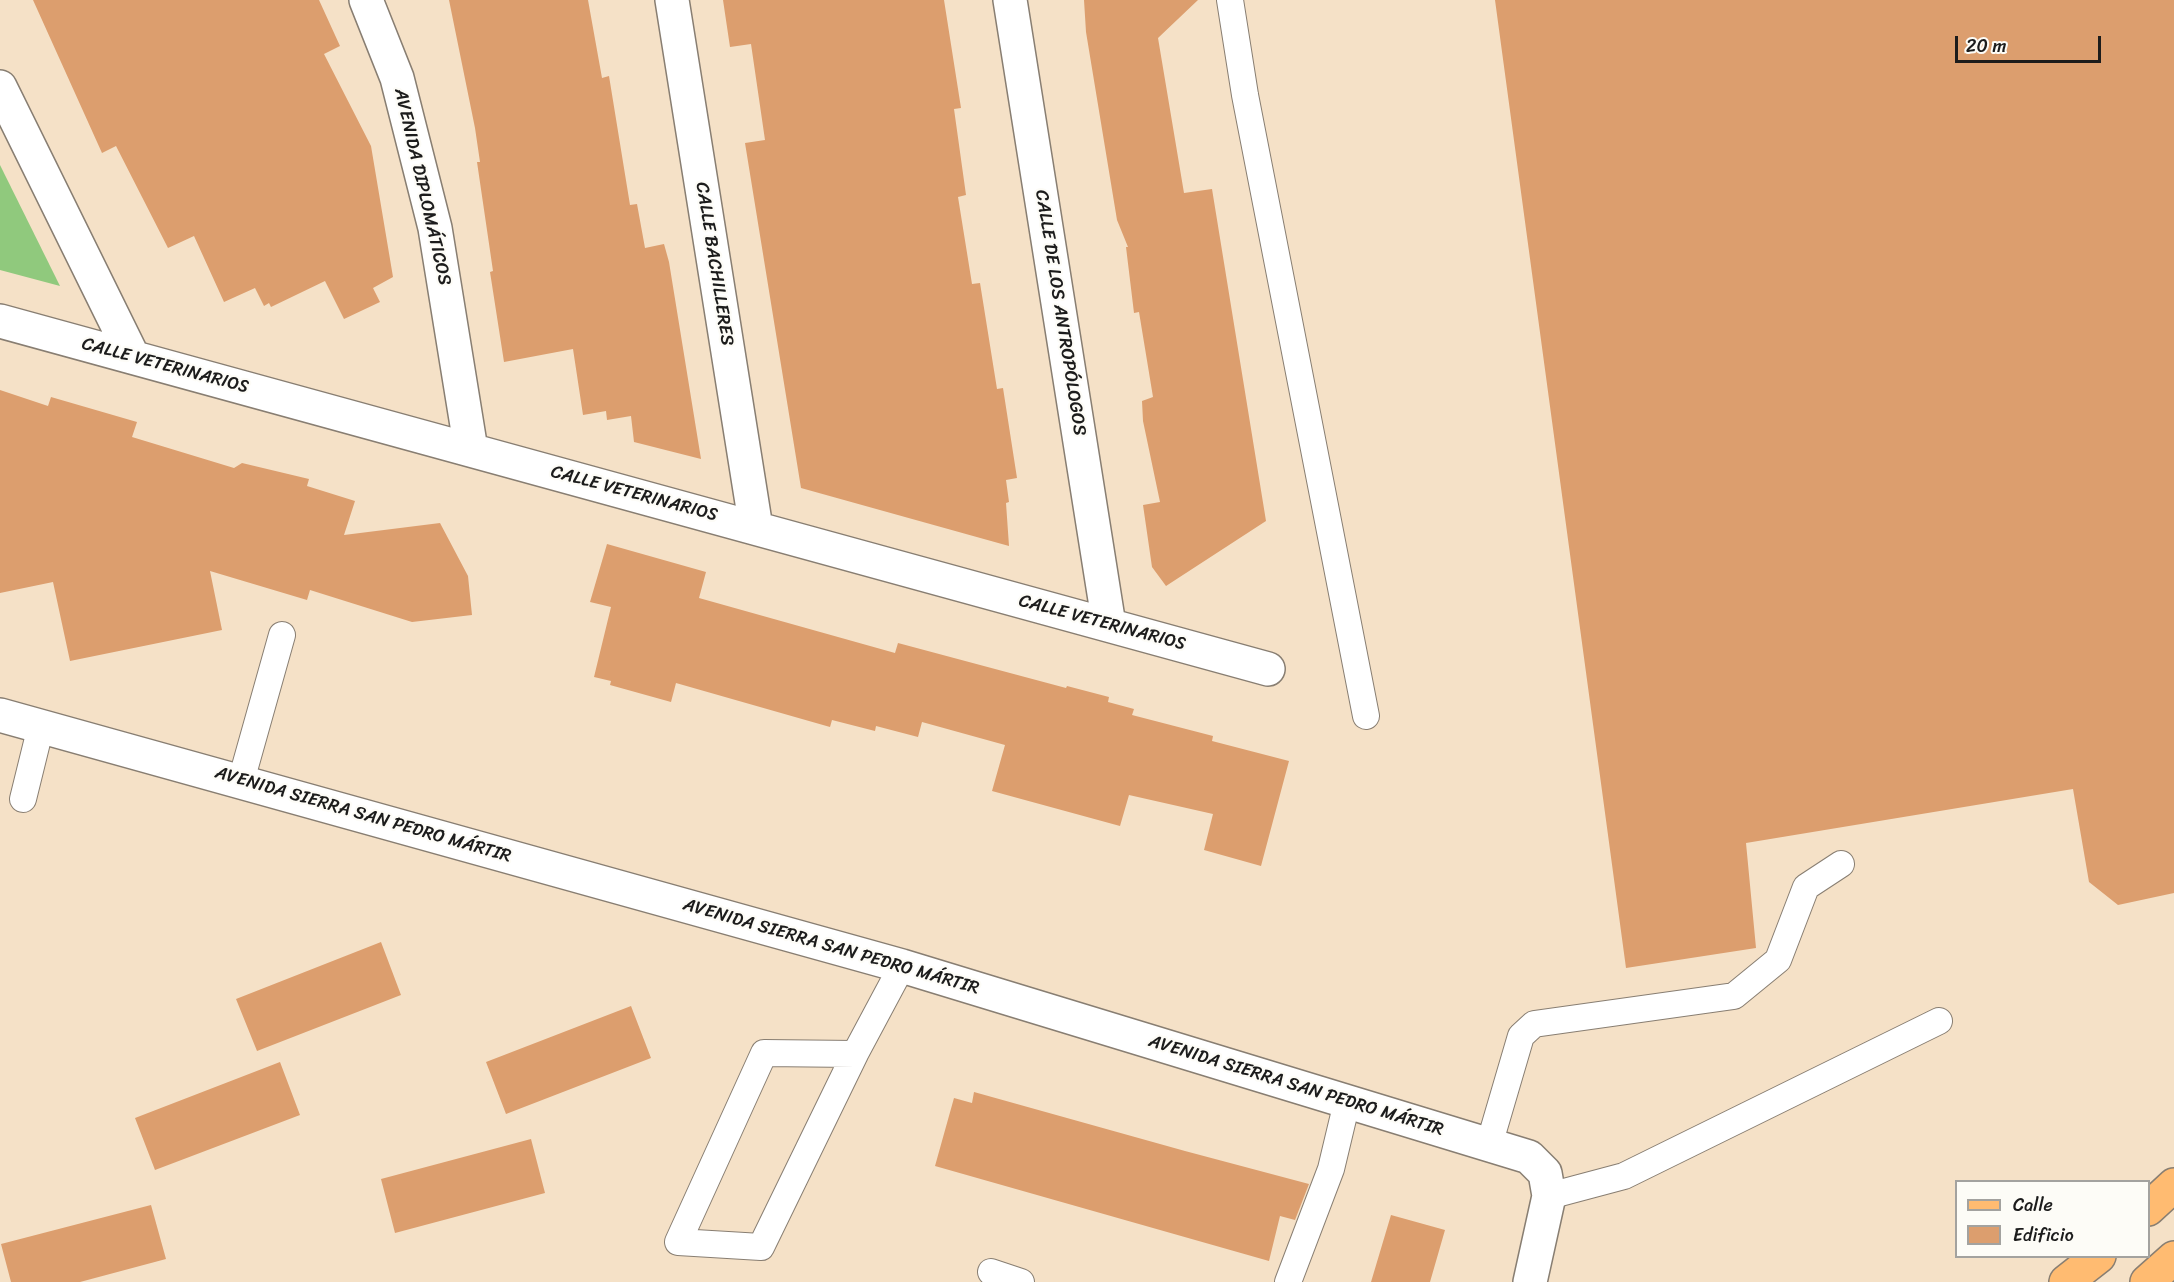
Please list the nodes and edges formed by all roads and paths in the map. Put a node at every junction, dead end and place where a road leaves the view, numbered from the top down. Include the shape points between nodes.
1 (366, 0) edge
2 (672, 0) edge
3 (1010, 0) edge
4 (1230, 0) edge
5 (0, 87) edge
6 (0, 321) edge
7 (133, 357) junction
8 (471, 450) junction
9 (756, 528) junction
10 (1109, 625) junction
11 (282, 635) dead end
12 (1268, 669) dead end
13 (0, 715) edge
14 (1366, 716) dead end
15 (41, 726) junction
16 (241, 781) junction
17 (23, 799) dead end
18 (1841, 864) dead end
19 (902, 966) junction
20 (1939, 1021) dead end
21 (855, 1054) junction
22 (1347, 1102) junction
23 (1489, 1145) junction
24 (2174, 1185) edge
25 (1549, 1196) junction
26 (2150, 1207) edge
27 (2097, 1258) edge
28 (2174, 1258) edge
29 (991, 1272) dead end
30 (1021, 1282) edge
31 (1288, 1282) edge
32 (1530, 1282) edge
33 (2066, 1282) edge
34 (2147, 1282) edge

1 - 8 street, AVENIDA DIPLOMÁTICOS via 397,78 435,228
2 - 9 street, CALLE BACHILLERES
3 - 10 street, CALLE DE LOS ANTROPÓLOGOS
4 - 14 lane
5 - 7 street
6 - 7 street, CALLE VETERINARIOS
7 - 8 street, CALLE VETERINARIOS
8 - 9 street, CALLE VETERINARIOS
9 - 10 street, CALLE VETERINARIOS
10 - 12 street, CALLE VETERINARIOS
11 - 16 lane
13 - 15 street, AVENIDA SIERRA SAN PEDRO MÁRTIR
15 - 16 street, AVENIDA SIERRA SAN PEDRO MÁRTIR
15 - 17 lane
16 - 19 street, AVENIDA SIERRA SAN PEDRO MÁRTIR
18 - 23 lane via 1806,887 1778,960 1734,996 1534,1024 1521,1036
19 - 21 lane
19 - 22 street, AVENIDA SIERRA SAN PEDRO MÁRTIR
20 - 25 lane via 1624,1176
21 - 21 lane via 764,1053 678,1242 761,1247
22 - 23 street, AVENIDA SIERRA SAN PEDRO MÁRTIR
22 - 31 lane via 1331,1169
23 - 25 street, AVENIDA SIERRA SAN PEDRO MÁRTIR via 1529,1157 1545,1173
24 - 26 main road
25 - 32 street, AVENIDA SIERRA SAN PEDRO MÁRTIR
27 - 33 main road
28 - 34 main road
29 - 30 lane

